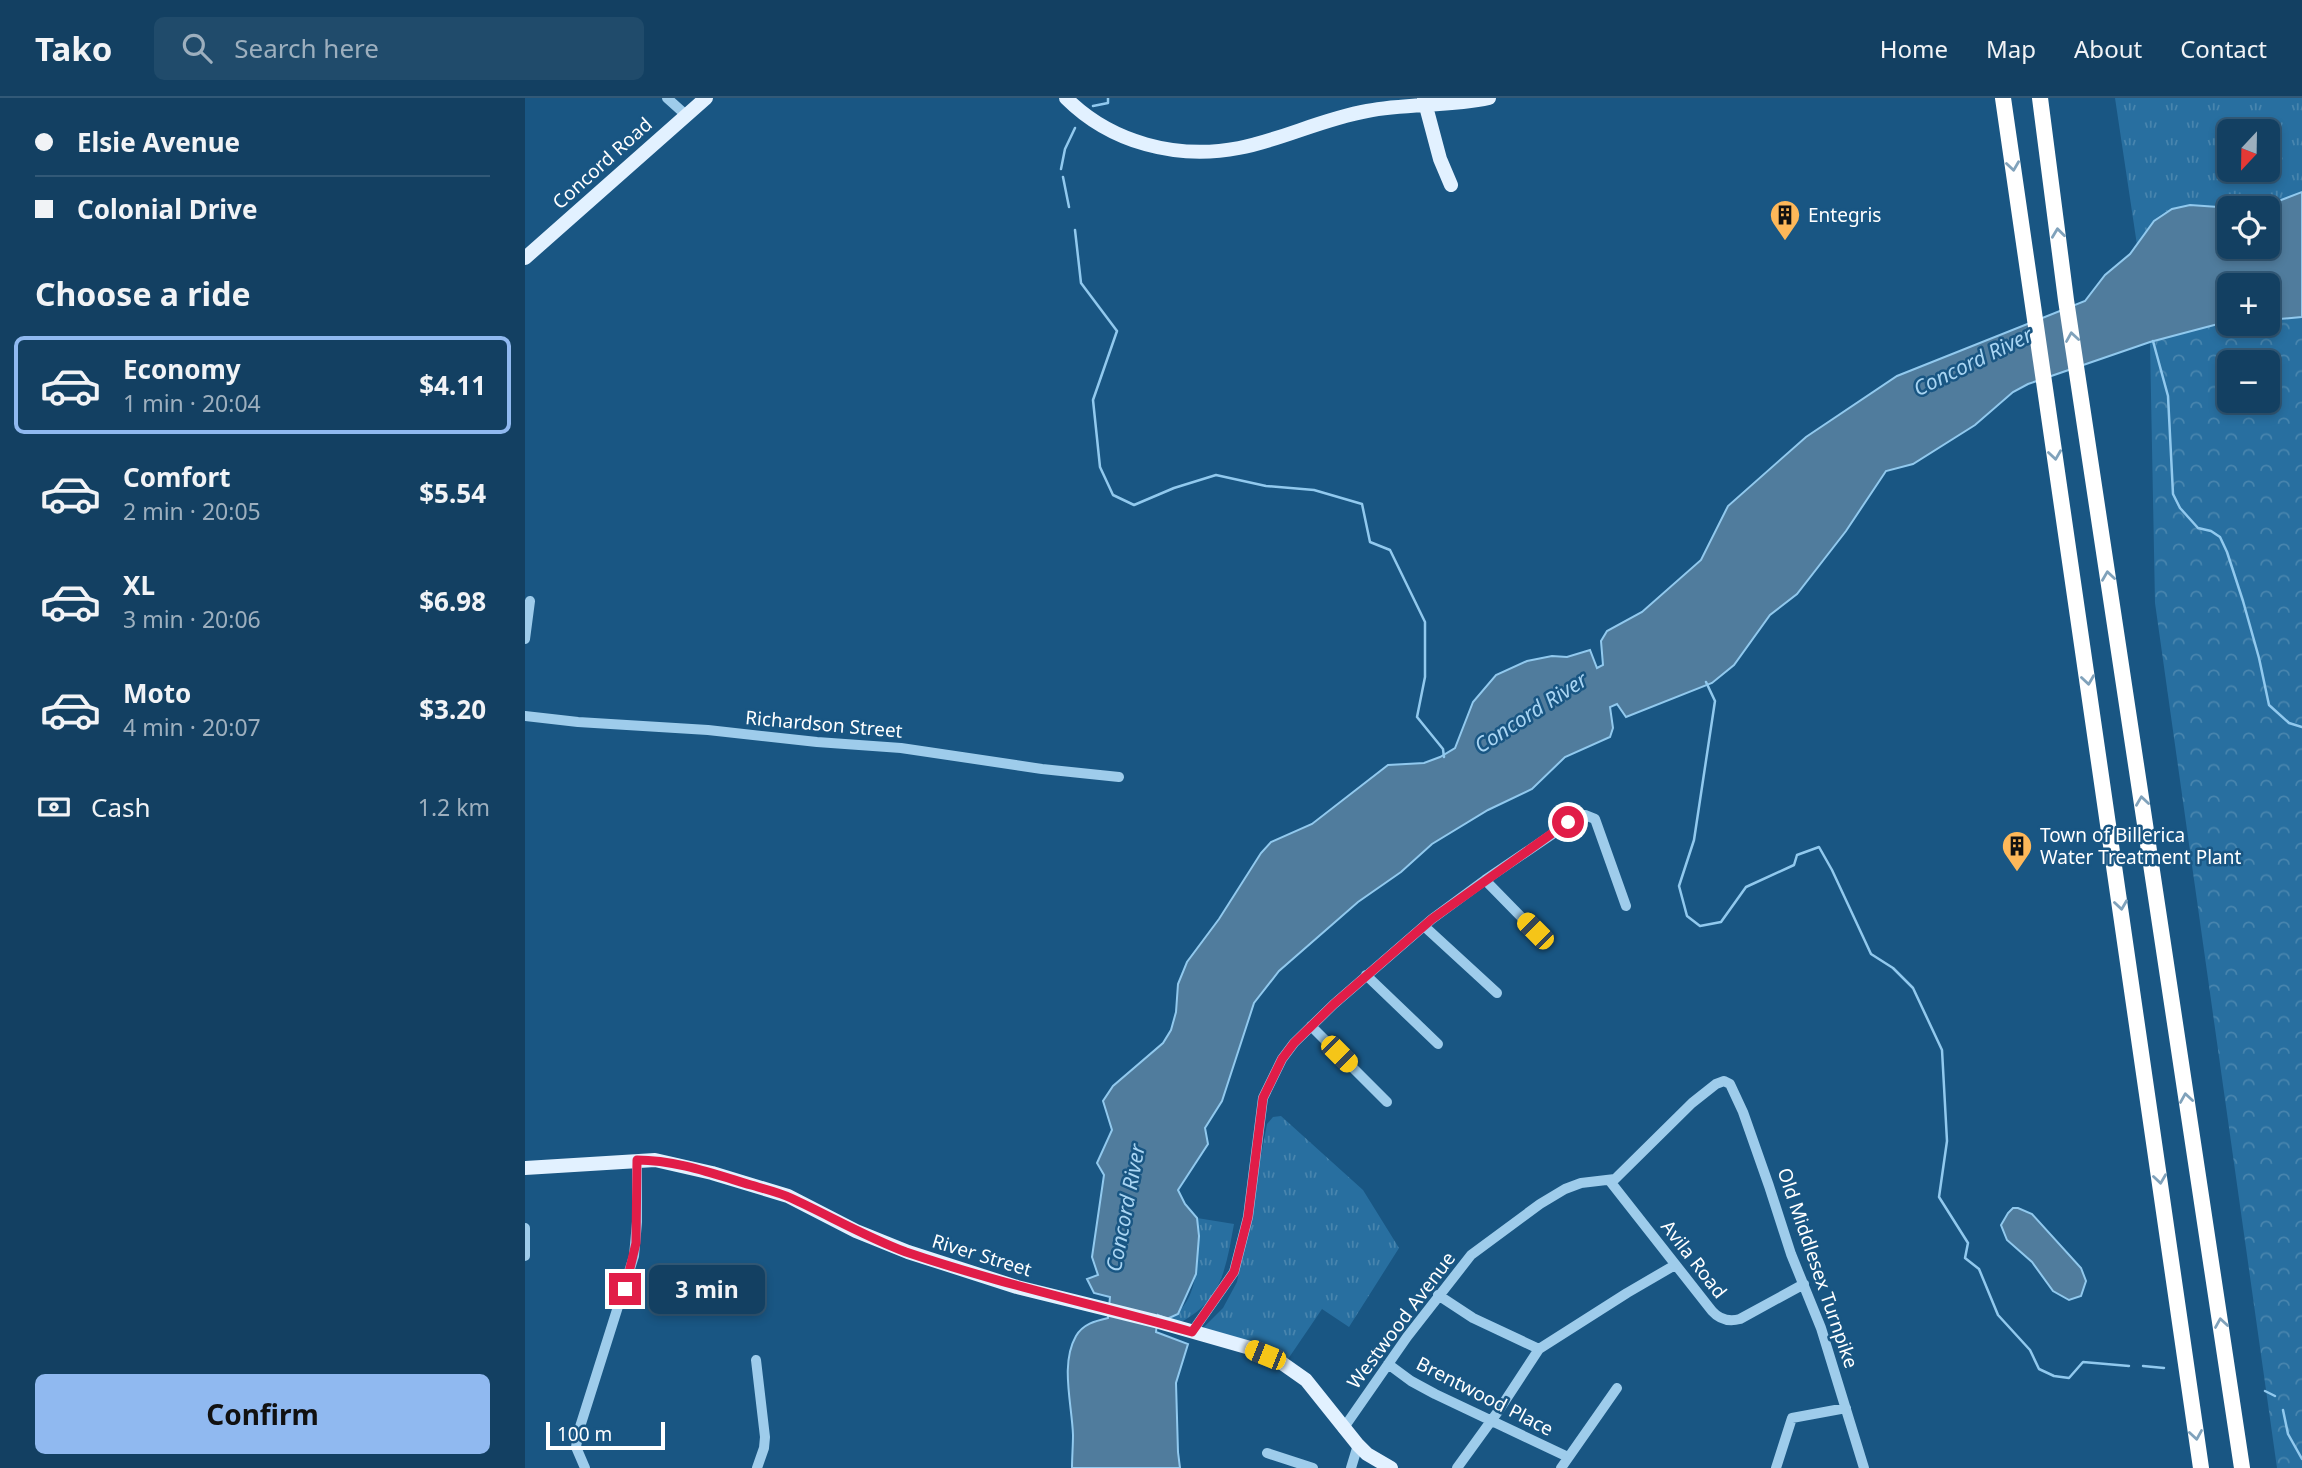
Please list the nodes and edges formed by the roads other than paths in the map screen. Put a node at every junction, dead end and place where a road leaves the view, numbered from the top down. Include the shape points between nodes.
1 (667, 98) edge
2 (706, 98) edge
3 (1066, 98) edge
4 (1489, 98) edge
5 (2001, 98) edge
6 (2040, 98) edge
7 (1425, 102) edge
8 (686, 114) junction
9 (1451, 185) dead end
10 (525, 258) edge
11 (530, 601) dead end
12 (525, 639) edge
13 (525, 716) edge
14 (1119, 777) dead end
15 (1485, 880) junction
16 (1626, 906) dead end
17 (1424, 926) junction
18 (1535, 931) dead end
19 (1366, 975) junction
20 (1497, 993) dead end
21 (1311, 1026) junction
22 (1438, 1044) dead end
23 (1730, 1084) joint
24 (1387, 1102) dead end
25 (637, 1160) junction
26 (525, 1168) edge
27 (1609, 1180) junction
28 (525, 1228) edge
29 (525, 1256) edge
30 (1675, 1265) junction
31 (1804, 1283) junction
32 (1438, 1295) junction
33 (1192, 1332) junction
34 (1539, 1349) junction
35 (756, 1360) dead end
36 (1388, 1364) junction
37 (1617, 1388) dead end
38 (1846, 1408) junction
39 (1492, 1420) junction
40 (1343, 1429) junction
41 (1358, 1446) junction
42 (1267, 1453) dead end
43 (1568, 1457) junction
44 (585, 1468) edge
45 (757, 1468) edge
46 (1313, 1468) edge
47 (1351, 1468) edge
48 (1391, 1468) edge
49 (1457, 1468) edge
50 (1561, 1468) edge
51 (1776, 1468) edge
52 (1864, 1468) edge
53 (2201, 1468) edge
54 (2242, 1468) edge

1 - 8 street
2 - 8 main road, Concord Road
3 - 7 main road via 1121,135 1186,151 1240,148 1340,116
4 - 7 main road
5 -> 53 highway
54 -> 6 highway via 2066,300
7 - 9 main road
8 - 10 main road, Concord Road
11 - 12 street
13 - 14 street, Richardson Street via 901,748
15 - 16 street via 1585,815 1595,820
15 - 17 street
15 - 18 street
17 - 19 street
17 - 20 street
19 - 21 street
19 - 22 street
21 - 24 street
21 - 33 street via 1282,1059 1263,1098 1248,1217 1234,1272
23 - 27 street, Westwood Avenue via 1716,1084 1621,1175
23 - 31 street, Old Middlesex Turnpike
25 - 26 main road, River Street
25 - 33 main road, River Street via 674,1164 788,1196 908,1252 1017,1287
25 - 44 street via 636,1243 579,1430 576,1447
27 - 30 street, Avila Road
27 - 32 street, Westwood Avenue via 1576,1184 1540,1204 1471,1255
28 - 29 street
30 - 31 street, Avila Road via 1714,1314 1728,1321 1740,1319
30 - 34 street
31 - 38 street, Old Middlesex Turnpike
32 - 34 street via 1473,1318
32 - 36 street, Westwood Avenue
33 - 40 main road, River Street via 1250,1348 1290,1367 1313,1388
34 - 39 street
35 - 45 street via 765,1437
36 - 39 street, Brentwood Place via 1435,1394
36 - 40 street, Westwood Avenue
37 - 43 street
38 - 51 street via 1792,1418
38 - 52 street, Old Middlesex Turnpike
39 - 43 street, Brentwood Place
39 - 49 street
40 - 41 main road, River Street
41 - 47 street
41 - 48 main road, River Street
42 - 46 street
43 - 50 street

